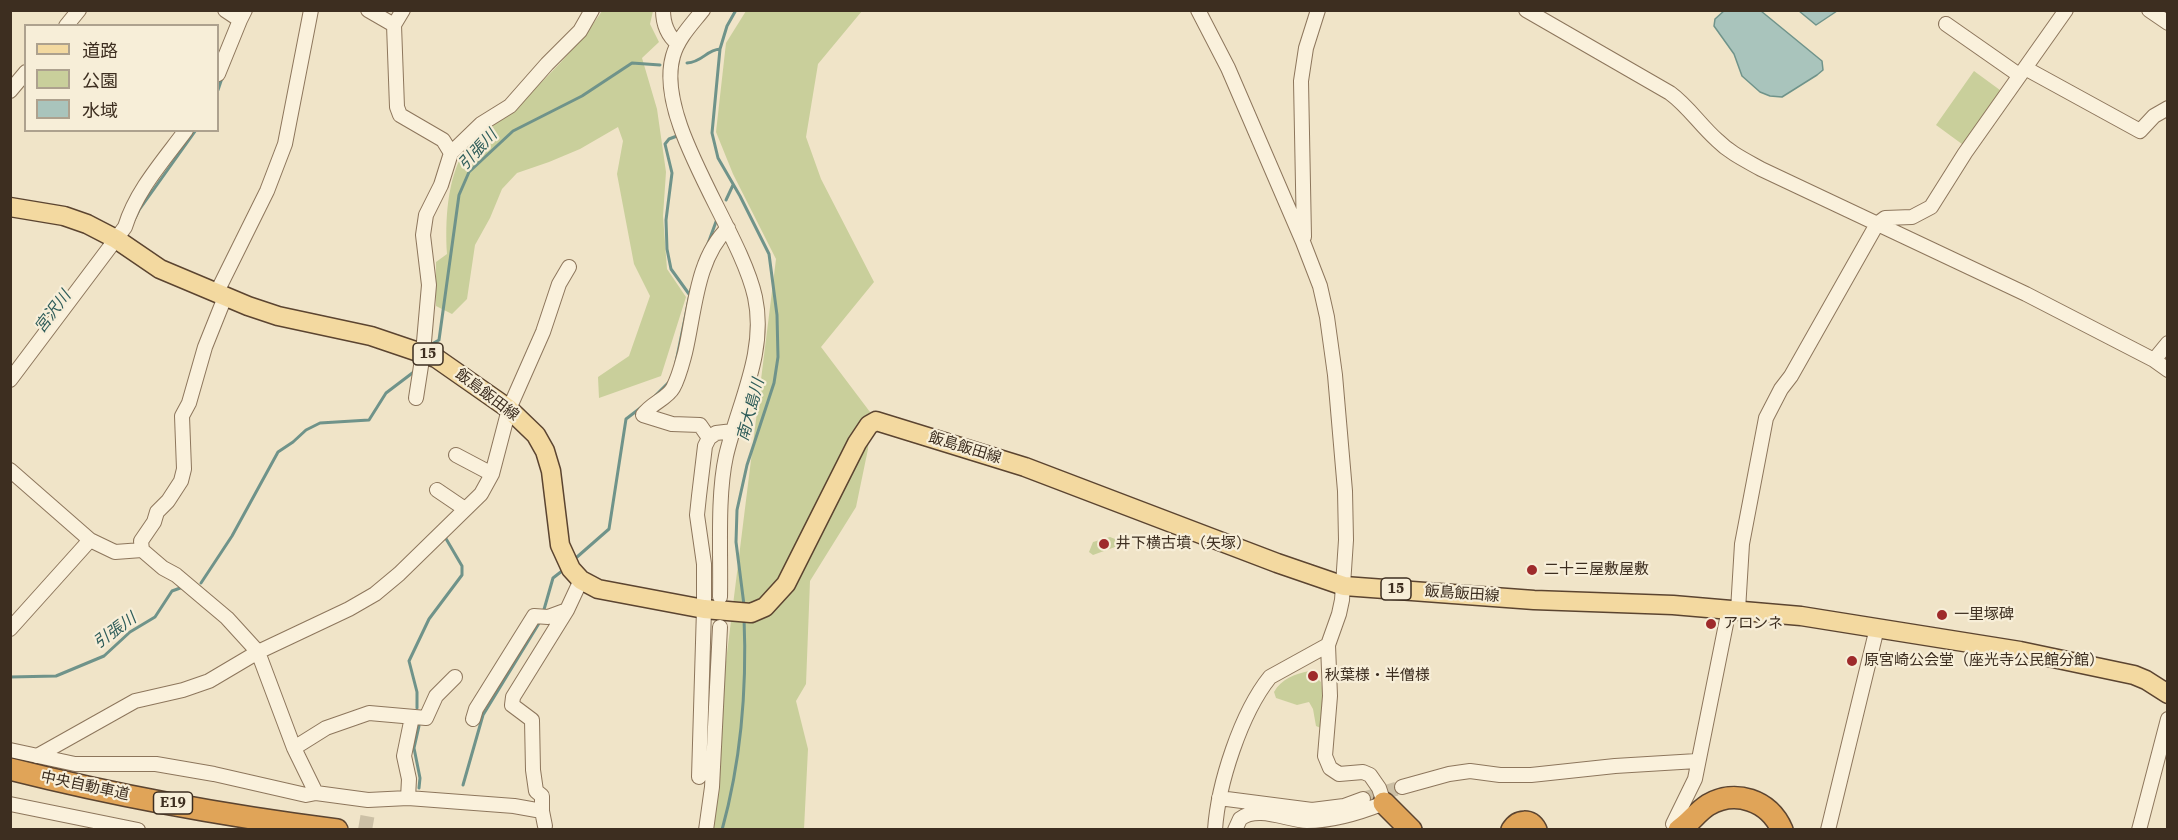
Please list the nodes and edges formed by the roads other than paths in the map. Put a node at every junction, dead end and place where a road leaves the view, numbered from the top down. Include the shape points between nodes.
1 (79, 10) edge
2 (225, 10) edge
3 (311, 10) edge
4 (368, 10) edge
5 (403, 10) edge
6 (592, 10) edge
7 (663, 10) edge
8 (703, 10) edge
9 (1198, 10) edge
10 (1318, 10) edge
11 (1526, 10) edge
12 (2066, 10) edge
13 (2149, 10) edge
14 (243, 15) edge
15 (2168, 23) edge
16 (68, 24) edge
17 (1946, 24) dead end
18 (394, 26) junction
19 (678, 44) junction
20 (219, 72) edge
21 (2022, 72) junction
22 (24, 74) edge
23 (10, 91) edge
24 (2168, 108) edge
25 (185, 132) edge
26 (451, 153) junction
27 (10, 207) edge
28 (1876, 224) junction
29 (728, 228) junction
30 (116, 239) junction
31 (1304, 242) junction
32 (569, 267) dead end
33 (221, 296) junction
34 (2168, 343) edge
35 (423, 353) junction
36 (2154, 360) junction
37 (2168, 370) edge
38 (10, 380) edge
39 (416, 398) dead end
40 (509, 409) junction
41 (734, 431) junction
42 (709, 438) junction
43 (456, 455) dead end
44 (10, 470) edge
45 (492, 474) junction
46 (436, 490) dead end
47 (465, 509) junction
48 (90, 540) junction
49 (142, 550) junction
50 (581, 580) junction
51 (1344, 586) junction
52 (720, 597) dead end
53 (704, 609) junction
54 (567, 610) junction
55 (1733, 610) junction
56 (720, 627) dead end
57 (1876, 628) junction
58 (10, 629) edge
59 (1328, 645) junction
60 (556, 647) dead end
61 (258, 652) junction
62 (536, 659) junction
63 (455, 677) dead end
64 (2168, 694) edge
65 (412, 717) junction
66 (474, 718) dead end
67 (2168, 719) edge
68 (294, 748) junction
69 (10, 750) edge
70 (37, 756) junction
71 (1697, 761) junction
72 (10, 769) edge
73 (699, 777) dead end
74 (10, 783) edge
75 (1402, 788) tunnel mouth
76 (316, 793) junction
77 (408, 798) junction
78 (1219, 798) junction
79 (1363, 799) tunnel mouth
80 (1384, 803) junction
81 (10, 804) edge
82 (542, 811) junction
83 (545, 826) dead end
84 (1682, 828) edge
85 (1215, 829) edge
86 (138, 830) edge
87 (242, 830) edge
88 (336, 830) edge
89 (706, 830) edge
90 (1236, 830) edge
91 (1401, 830) edge
92 (1411, 830) edge
93 (1512, 830) edge
94 (1536, 830) edge
95 (1772, 830) edge
96 (1782, 830) edge
97 (1828, 830) edge
98 (2139, 830) edge

1 - 16 street
2 - 14 street
3 - 33 street via 285,144
4 - 18 street
5 - 18 street
6 - 26 street via 580,31 510,106 481,124
7 - 19 street via 664,26
8 - 19 street
9 - 31 street via 1228,68
10 - 31 street via 1301,81
11 - 28 street via 1683,102 1732,154
12 - 21 street
13 - 15 street
14 - 20 street
17 - 21 street
18 - 26 street via 400,115 443,140
19 - 29 street via 670,71 675,110
21 - 24 street via 2140,131
21 - 28 street via 1931,207 1912,217 1885,218
22 - 23 street
25 - 30 street via 150,179
26 - 35 street via 426,215 423,235 429,285
27 - 30 main road, 飯島飯田線 / 15 via 64,216
28 - 36 street via 2026,294
28 - 55 street via 1766,418
29 - 41 street via 751,282 758,322 753,364
29 - 42 street via 716,239 697,287 687,345 672,390 643,415 672,424 700,425
30 - 33 main road, 飯島飯田線 / 15 via 160,269
30 - 38 street
31 - 51 street via 1322,296 1335,375 1345,492
32 - 40 street
33 - 35 main road, 飯島飯田線 / 15 via 278,316 371,336
33 - 49 street via 182,416 181,481 157,512 141,541
34 - 36 street
35 - 39 street
35 - 40 main road, 飯島飯田線 / 15
36 - 37 street
40 - 45 street
40 - 50 main road, 飯島飯田線 / 15 via 536,435 545,451 560,545
41 - 42 street
41 - 52 street via 723,486
42 - 53 street via 697,515 704,564
43 - 45 street
44 - 48 street
45 - 47 street via 481,494
46 - 47 street
47 - 61 street via 375,594
48 - 49 street via 114,552
48 - 58 street
49 - 61 street via 219,611
50 - 53 main road, 飯島飯田線 / 15 via 598,589
50 - 54 street
51 - 53 main road, 飯島飯田線 / 15 via 1025,467 876,421 857,443 786,584 765,607 752,613
51 - 55 main road, 飯島飯田線 / 15
51 - 59 street
53 - 73 street
54 - 62 street
54 - 66 street via 541,617 476,709
55 - 57 main road, 飯島飯田線 / 15
55 - 71 street
56 - 89 street via 712,787
57 - 64 main road, 飯島飯田線 / 15 via 2020,651 2134,675
57 - 97 street
59 - 78 street via 1264,684 1228,765
59 - 80 street via 1326,763 1339,774 1370,775
60 - 62 street via 543,659
61 - 68 street
61 - 70 street via 209,681 135,701
62 - 82 street via 512,705 532,720 533,770 536,791 542,796
63 - 65 street via 436,696 426,718
65 - 68 street via 369,713 326,728
65 - 77 street via 404,756
67 - 98 street
68 - 76 street
69 - 70 street
70 - 76 street via 75,764 156,764 306,795
71 - 75 street via 1531,775 1470,771
71 - 84 street
72 - 88 highway, 中央自動車道 / E19 via 114,793
74 - 87 highway, 中央自動車道 / E19
76 - 77 street via 368,807
77 - 82 street
78 - 79 street via 1312,810
78 - 85 street
80 - 90 street via 1324,820 1251,814 1240,819
80 - 91 highway
80 - 92 highway
81 - 86 street
82 - 83 street
84 - 95 highway via 1735,806 1757,812
84 - 96 highway via 1709,805 1731,797 1762,805
93 - 94 highway via 1525,822

